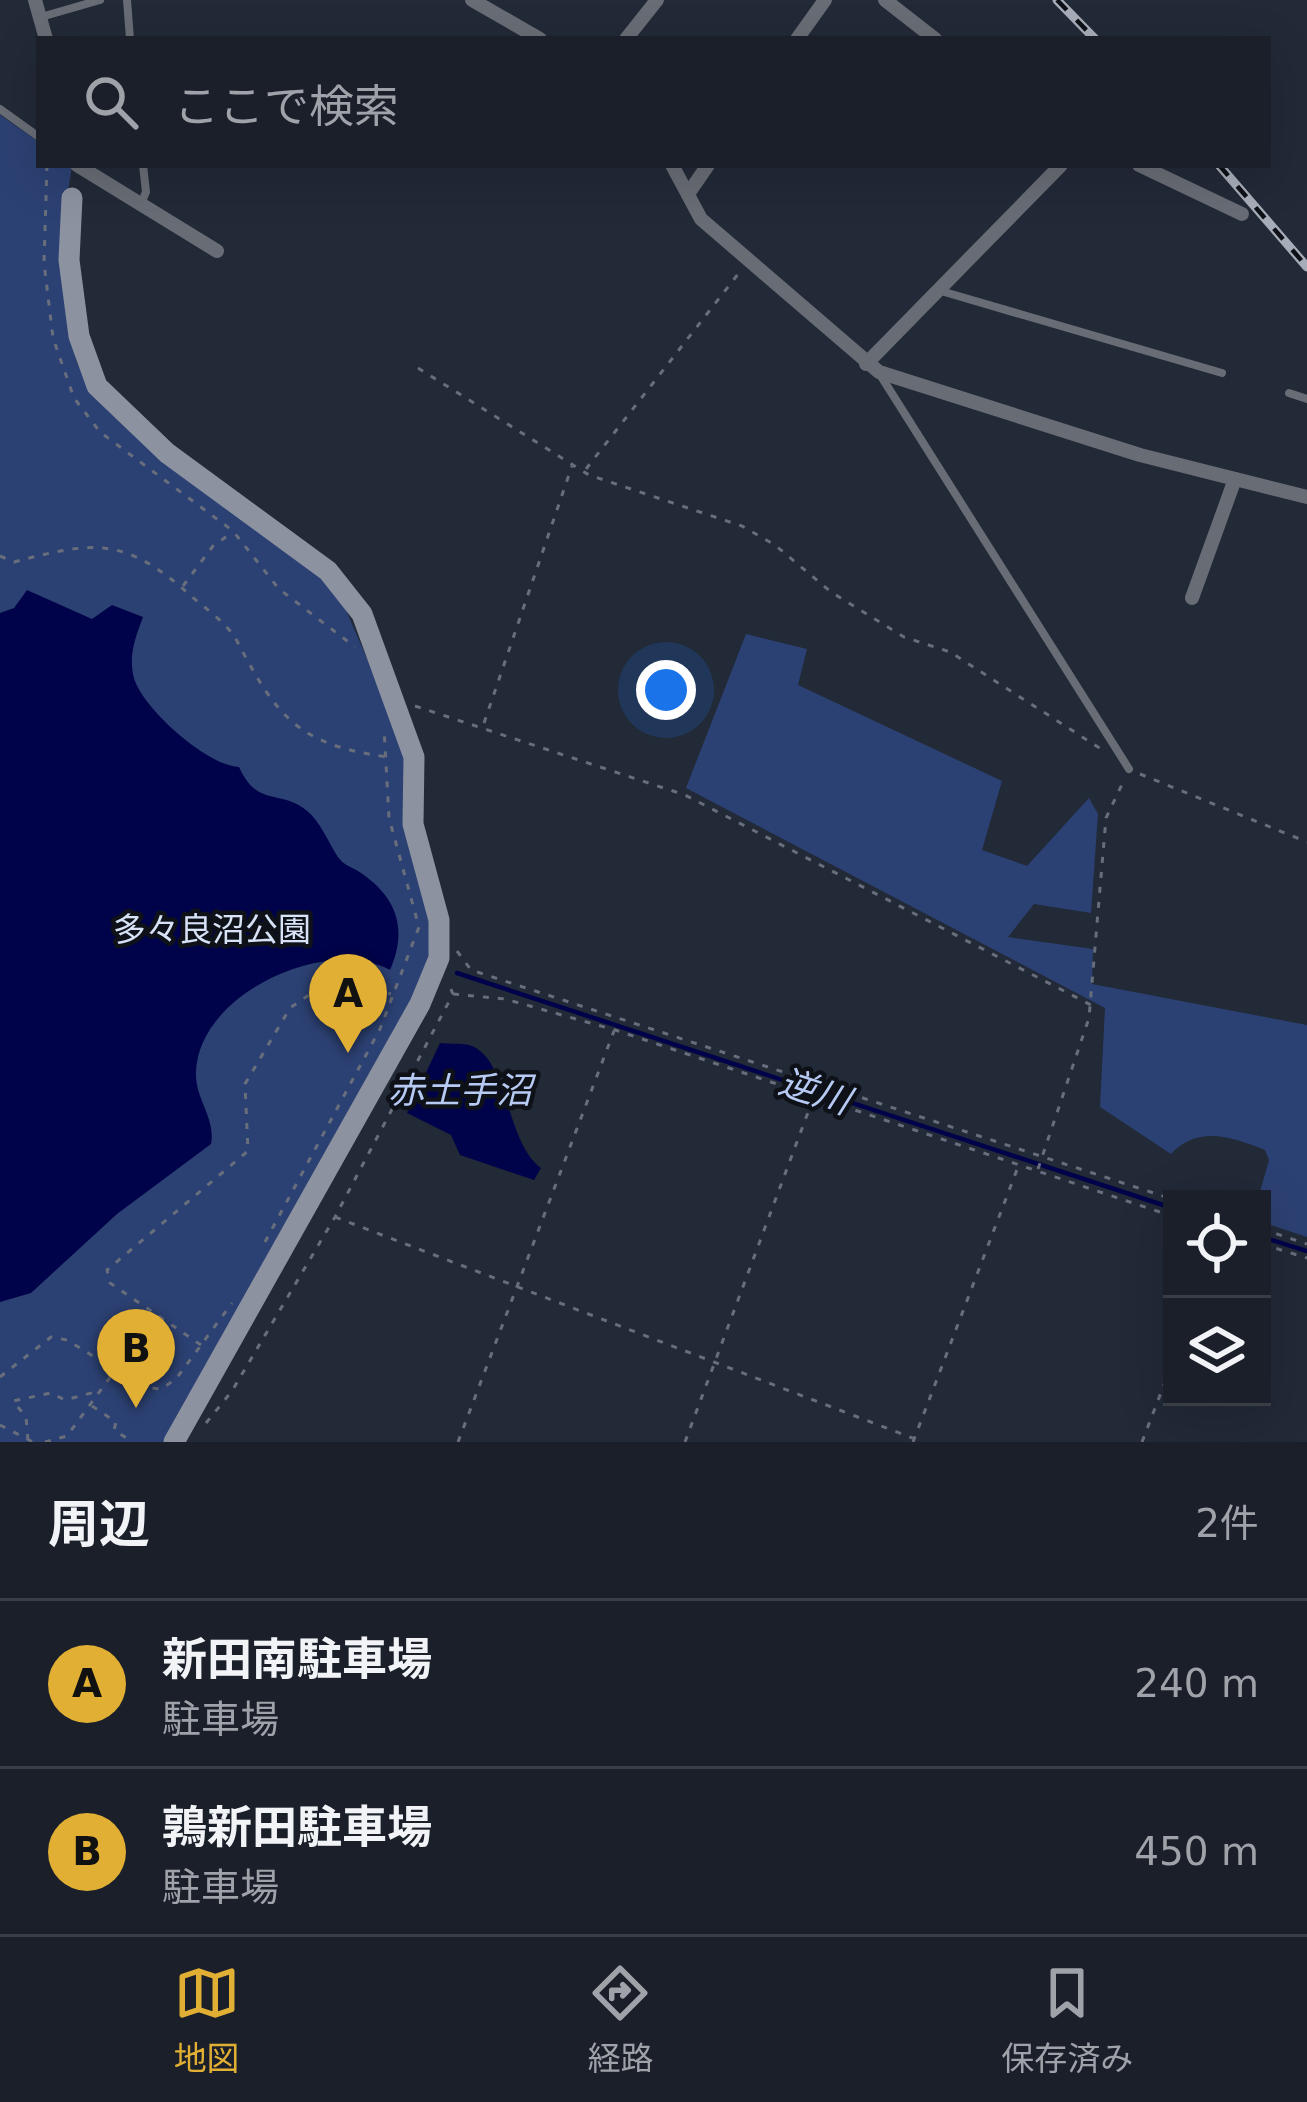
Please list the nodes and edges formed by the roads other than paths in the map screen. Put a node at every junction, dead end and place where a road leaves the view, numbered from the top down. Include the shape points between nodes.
1 (35, 0) edge
2 (100, 0) edge
3 (127, 0) edge
4 (472, 0) edge
5 (657, 0) edge
6 (825, 0) edge
7 (885, 0) edge
8 (40, 18) junction
9 (45, 36) edge
10 (130, 36) edge
11 (535, 36) edge
12 (628, 36) edge
13 (799, 36) edge
14 (931, 36) edge
15 (0, 109) edge
16 (36, 135) edge
17 (77, 168) edge
18 (82, 168) edge
19 (143, 168) edge
20 (674, 168) edge
21 (706, 168) edge
22 (1058, 168) edge
23 (1145, 168) edge
24 (688, 194) junction
25 (72, 198) joint
26 (141, 205) junction
27 (1242, 214) dead end
28 (217, 251) dead end
29 (938, 290) junction
30 (872, 368) junction
31 (1222, 373) dead end
32 (1289, 393) dead end
33 (1307, 399) edge
34 (1235, 479) junction
35 (1306, 491) edge
36 (1192, 598) dead end
37 (1129, 770) road end
38 (184, 1437) edge

1 - 8 street
2 - 8 lane
3 - 10 lane
4 - 11 street
5 - 12 street
6 - 13 street
7 - 14 street
8 - 9 street
15 - 16 lane
17 - 25 street
18 - 26 street
19 - 26 lane
20 - 24 street
21 - 24 street
22 - 29 street
23 - 27 street
24 - 30 street via 701,219
25 - 38 street via 79,336 97,386 167,453 328,571 362,614 414,757 412,824 439,920 439,958
26 - 28 street
29 - 30 street
29 - 31 lane
30 - 34 street
30 - 37 lane
32 - 33 lane
34 - 35 street
34 - 36 street

